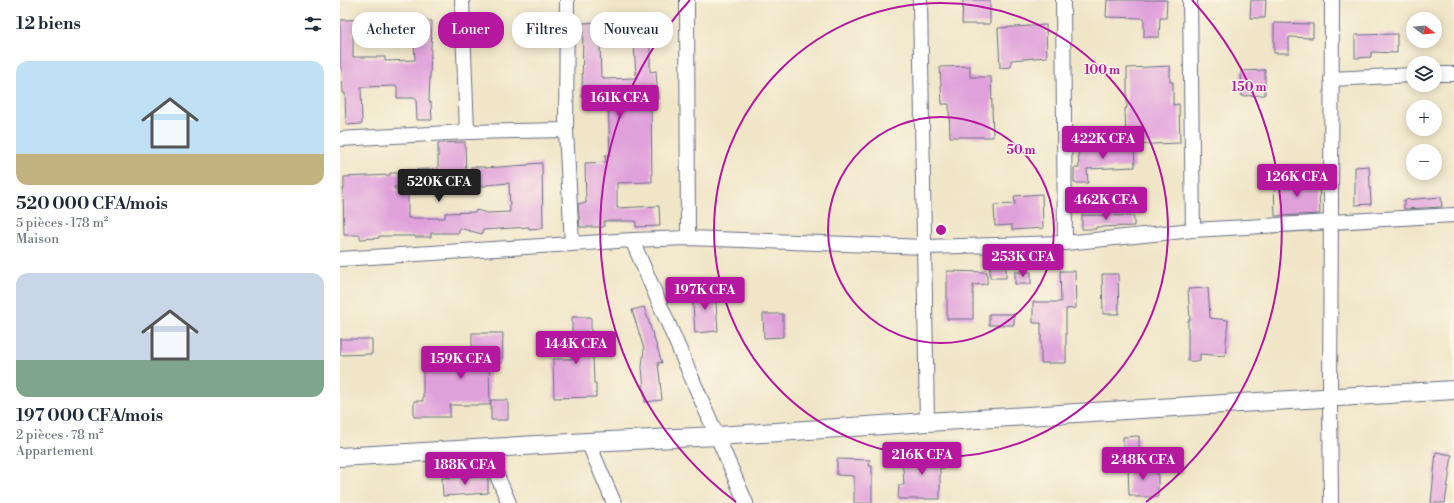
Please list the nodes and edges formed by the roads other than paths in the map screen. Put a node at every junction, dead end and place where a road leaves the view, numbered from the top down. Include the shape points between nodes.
1 (462, 0) edge
2 (567, 0) edge
3 (687, 0) edge
4 (920, 0) edge
5 (1063, 0) edge
6 (1190, 0) edge
7 (1332, 0) edge
8 (1442, 74) edge
9 (1454, 74) edge
10 (1406, 75) edge
11 (1332, 79) junction
12 (566, 130) junction
13 (467, 132) junction
14 (340, 139) edge
15 (1454, 215) edge
16 (1331, 222) junction
17 (1193, 230) junction
18 (688, 238) junction
19 (632, 240) junction
20 (1065, 243) junction
21 (572, 244) junction
22 (925, 247) junction
23 (340, 259) edge
24 (1454, 390) edge
25 (1330, 398) junction
26 (927, 422) junction
27 (718, 436) junction
28 (588, 442) junction
29 (485, 448) junction
30 (340, 457) edge
31 (508, 503) edge
32 (614, 503) edge
33 (746, 503) edge
34 (1331, 503) edge

1 - 13 street
2 - 12 street
3 - 18 street
4 - 22 street
5 - 20 street
6 - 17 street
7 - 11 street
8 - 9 street
10 - 11 street
11 - 16 street
12 - 13 street
12 - 21 street
13 - 14 street
15 - 16 street
16 - 17 street
16 - 25 street
17 - 20 street
18 - 19 street
18 - 22 street
19 - 21 street
19 - 27 street
20 - 22 street
21 - 23 street
22 - 26 street
24 - 25 street
25 - 26 street
25 - 34 street
26 - 27 street
27 - 28 street
27 - 33 street
28 - 29 street
28 - 32 street
29 - 30 street
29 - 31 street

